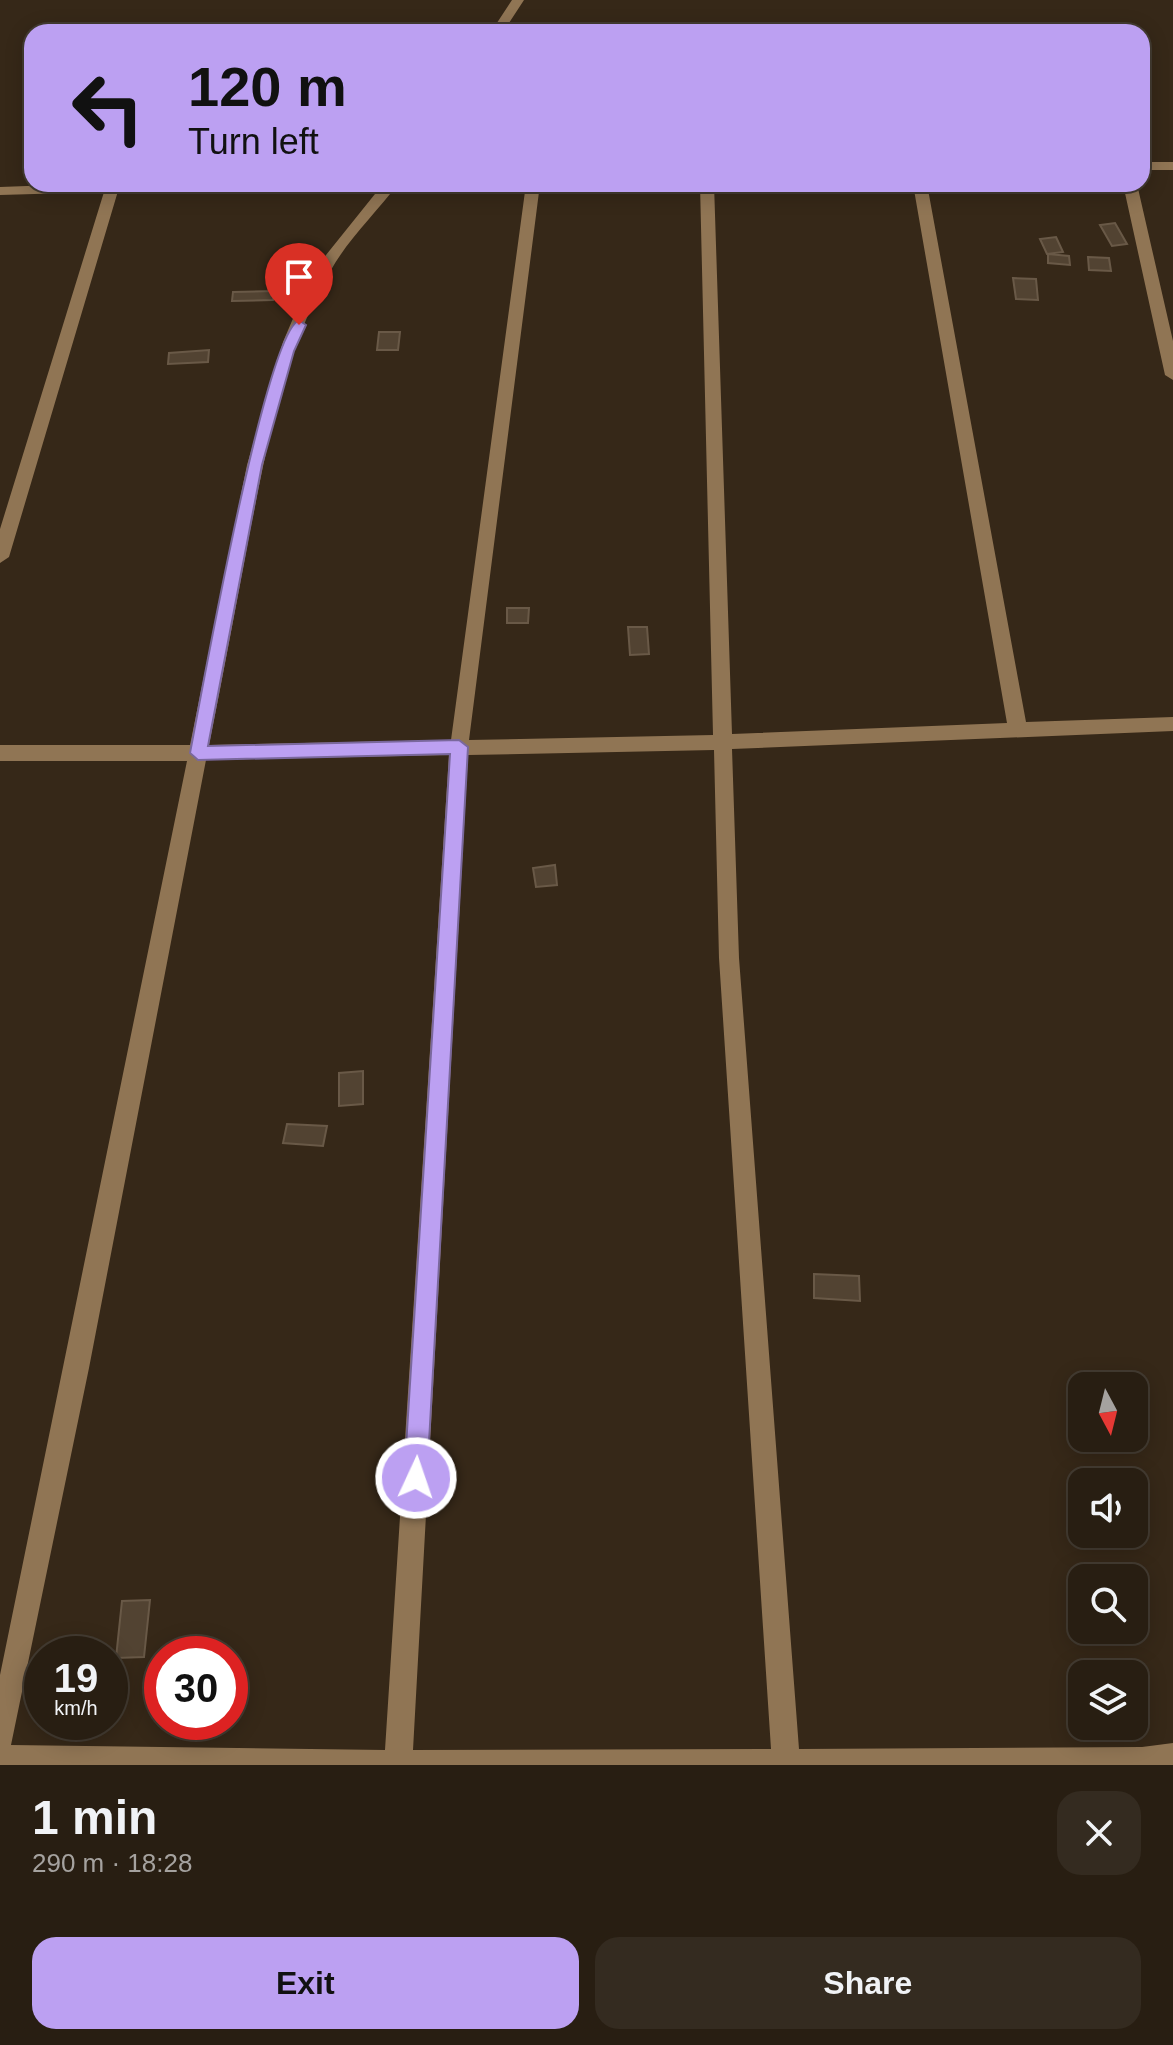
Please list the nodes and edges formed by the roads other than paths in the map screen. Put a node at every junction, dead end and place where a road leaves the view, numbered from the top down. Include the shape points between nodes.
1 (518, 0) edge
2 (502, 24) edge
3 (1150, 166) edge
4 (1173, 166) edge
5 (24, 190) edge
6 (0, 191) edge
7 (111, 192) edge
8 (384, 192) edge
9 (532, 192) edge
10 (707, 192) edge
11 (921, 192) edge
12 (1132, 192) edge
13 (1173, 375) edge
14 (0, 557) edge
15 (1173, 724) edge
16 (1018, 730) junction
17 (721, 742) junction
18 (459, 747) junction
19 (0, 753) edge
20 (198, 753) junction
21 (0, 1739) edge
22 (1173, 1757) edge
23 (0, 1759) edge
24 (1143, 1763) edge
25 (398, 1764) edge
26 (786, 1764) edge

1 - 2 street
3 - 4 street
5 - 6 street
7 - 14 street
8 - 20 street via 322,273 287,351 255,465
9 - 18 street
10 - 17 street
11 - 16 street
12 - 13 street
15 - 16 street
16 - 17 street
17 - 18 street
17 - 26 street via 729,958
18 - 20 street
18 - 25 street
19 - 20 street
20 - 21 street
22 - 24 street
23 - 25 street
24 - 26 street
25 - 26 street

